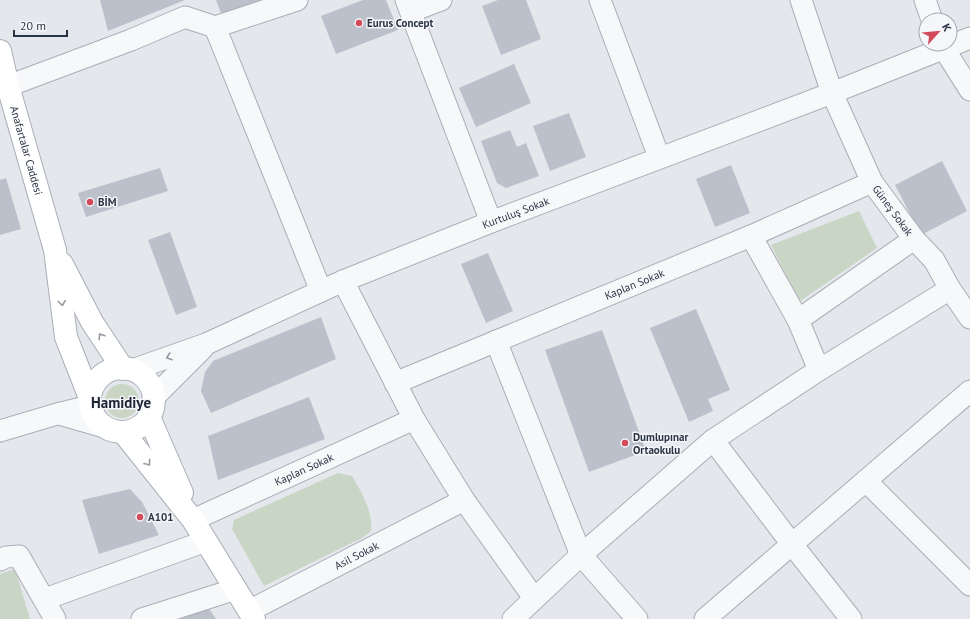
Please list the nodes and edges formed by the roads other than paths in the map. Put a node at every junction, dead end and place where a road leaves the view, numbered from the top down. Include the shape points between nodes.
1 (297, 0) edge
2 (441, 0) edge
3 (600, 0) edge
4 (801, 0) edge
5 (925, 0) edge
6 (409, 6) edge
7 (929, 12) edge
8 (215, 27) junction
9 (970, 38) edge
10 (958, 41) edge
11 (0, 51) edge
12 (927, 52) edge
13 (945, 52) edge
14 (8, 86) junction
15 (970, 90) edge
16 (832, 93) junction
17 (659, 157) junction
18 (872, 182) junction
19 (491, 222) junction
20 (751, 236) junction
21 (914, 239) junction
22 (55, 250) junction
23 (343, 281) junction
24 (950, 289) junction
25 (321, 291) junction
26 (970, 318) edge
27 (798, 320) junction
28 (496, 341) junction
29 (206, 344) junction
30 (127, 369) junction
31 (819, 370) junction
32 (395, 383) junction
33 (970, 391) edge
34 (90, 402) junction
35 (151, 408) junction
36 (57, 414) junction
37 (414, 419) junction
38 (114, 429) junction
39 (0, 431) edge
40 (713, 440) junction
41 (866, 481) junction
42 (464, 500) junction
43 (193, 520) junction
44 (206, 541) junction
45 (790, 543) junction
46 (581, 555) junction
47 (0, 560) edge
48 (970, 585) edge
49 (236, 589) junction
50 (534, 598) junction
51 (45, 599) junction
52 (252, 615) edge
53 (55, 619) edge
54 (142, 619) edge
55 (513, 619) edge
56 (637, 619) edge
57 (705, 619) edge
58 (851, 619) edge

1 - 8 street
2 - 6 street
3 - 17 street
4 - 16 street, Güneş Sokak
5 - 7 street
6 - 19 street
8 - 14 street via 185,17
8 - 25 street
9 - 10 street, Kurtuluş Sokak
11 - 14 main road, Anafartalar Caddesi
12 - 16 street, Kurtuluş Sokak
13 - 15 street
14 - 22 main road, Anafartalar Caddesi
16 - 17 street, Kurtuluş Sokak
16 - 18 street, Güneş Sokak
17 - 19 street, Kurtuluş Sokak
18 - 20 street, Kaplan Sokak
18 - 21 street, Güneş Sokak
19 - 23 street, Kurtuluş Sokak
20 - 27 street
20 - 28 street, Kaplan Sokak
21 - 24 street, Güneş Sokak via 934,260
21 - 27 street
30 -> 22 main road via 92,322
22 -> 34 main road via 66,336
23 - 25 street, Kurtuluş Sokak
23 - 32 street
24 - 26 street, Güneş Sokak
24 - 31 street
25 - 29 street, Kurtuluş Sokak
27 - 31 street
28 - 32 street, Kaplan Sokak
28 - 46 street
29 -> 30 street, Kurtuluş Sokak
29 - 35 street
30 - 34 main road via 113,370 97,380 92,388
30 - 35 main road via 140,374 147,381
31 - 40 street
32 - 37 street
33 - 41 street
34 - 36 street
34 - 38 main road via 93,414
35 - 38 main road via 138,428
35 - 43 main road
36 - 38 street
36 - 39 street
37 - 42 street
37 - 43 street, Kaplan Sokak
38 -> 43 main road
40 - 45 street
40 - 46 street
41 - 45 street
41 - 48 street
42 - 50 street
42 - 52 street, Asil Sokak
43 - 44 main road
44 - 49 main road
44 - 51 street
45 - 57 street
45 - 58 street
46 - 50 street
46 - 56 street
47 - 51 street via 19,556
49 - 52 main road
49 - 54 street
50 - 55 street
51 - 53 street

